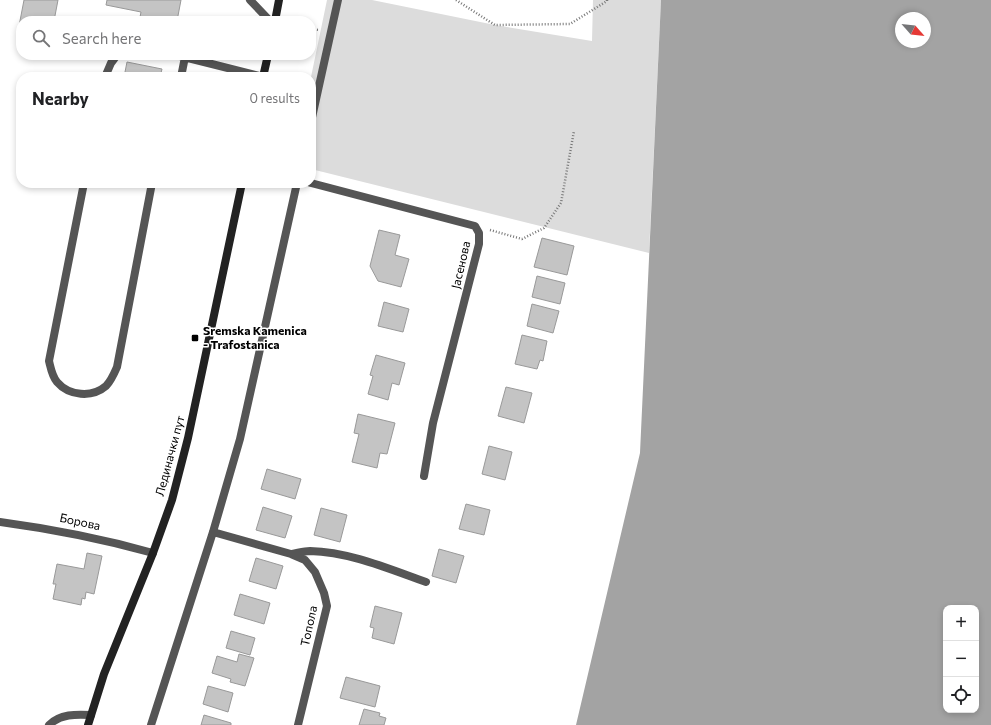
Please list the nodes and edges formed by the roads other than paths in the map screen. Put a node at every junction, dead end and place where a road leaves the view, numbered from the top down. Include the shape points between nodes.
1 (250, 0) edge
2 (279, 0) edge
3 (338, 0) edge
4 (265, 16) edge
5 (276, 16) edge
6 (113, 60) edge
7 (184, 60) edge
8 (196, 60) edge
9 (267, 60) edge
10 (107, 72) edge
11 (182, 72) edge
12 (243, 72) edge
13 (264, 72) edge
14 (316, 99) edge
15 (316, 184) edge
16 (83, 188) edge
17 (151, 188) edge
18 (241, 188) edge
19 (296, 188) edge
20 (424, 476) dead end
21 (0, 522) edge
22 (213, 532) junction
23 (153, 553) junction
24 (291, 554) junction
25 (426, 582) dead end
26 (91, 715) junction
27 (49, 725) edge
28 (88, 725) edge
29 (151, 725) edge
30 (298, 725) edge

1 - 4 street
2 - 5 main road
3 - 14 street
6 - 10 street
7 - 11 street
8 - 12 street
9 - 13 main road
15 - 20 street, Јасенова via 475,226 478,233 479,244 433,423
16 - 17 street via 49,361 51,372 57,382 65,389 86,394 97,392 106,386 117,367
18 - 23 main road, Лединачки пут via 188,438 172,500
19 - 22 street via 240,439
21 - 23 street, Борова via 48,528 120,543
22 - 24 street, Топола
22 - 29 street
23 - 26 main road, Лединачки пут via 104,674
24 - 25 street via 309,551 335,553
24 - 30 street, Топола via 305,560 315,572 327,606
26 - 27 street via 59,717
26 - 28 main road, Лединачки пут

